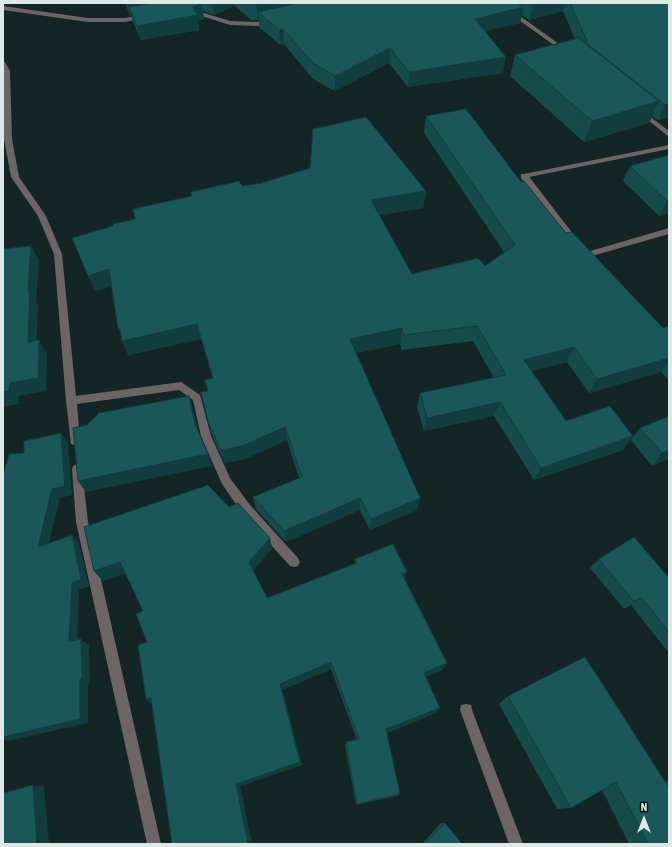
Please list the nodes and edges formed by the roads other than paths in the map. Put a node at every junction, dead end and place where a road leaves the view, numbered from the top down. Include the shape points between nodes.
1 (498, 3) edge
2 (3, 8) edge
3 (184, 11) edge
4 (156, 14) edge
5 (280, 19) edge
6 (570, 54) edge
7 (3, 63) edge
8 (632, 105) edge
9 (669, 135) edge
10 (669, 146) edge
11 (669, 231) edge
12 (71, 401) junction
13 (294, 562) dead end
14 (466, 710) dead end
15 (154, 844) edge
16 (516, 844) edge

1 - 6 street
2 - 4 street via 88,20 126,20
3 - 5 street via 230,23 258,24
7 - 12 street via 7,71 8,140 15,177 42,216 58,254
8 - 9 street
10 - 11 street via 524,176 585,255
12 - 13 street via 181,386 196,398 206,436 226,481 246,509
12 - 15 street via 82,522
14 - 16 street

